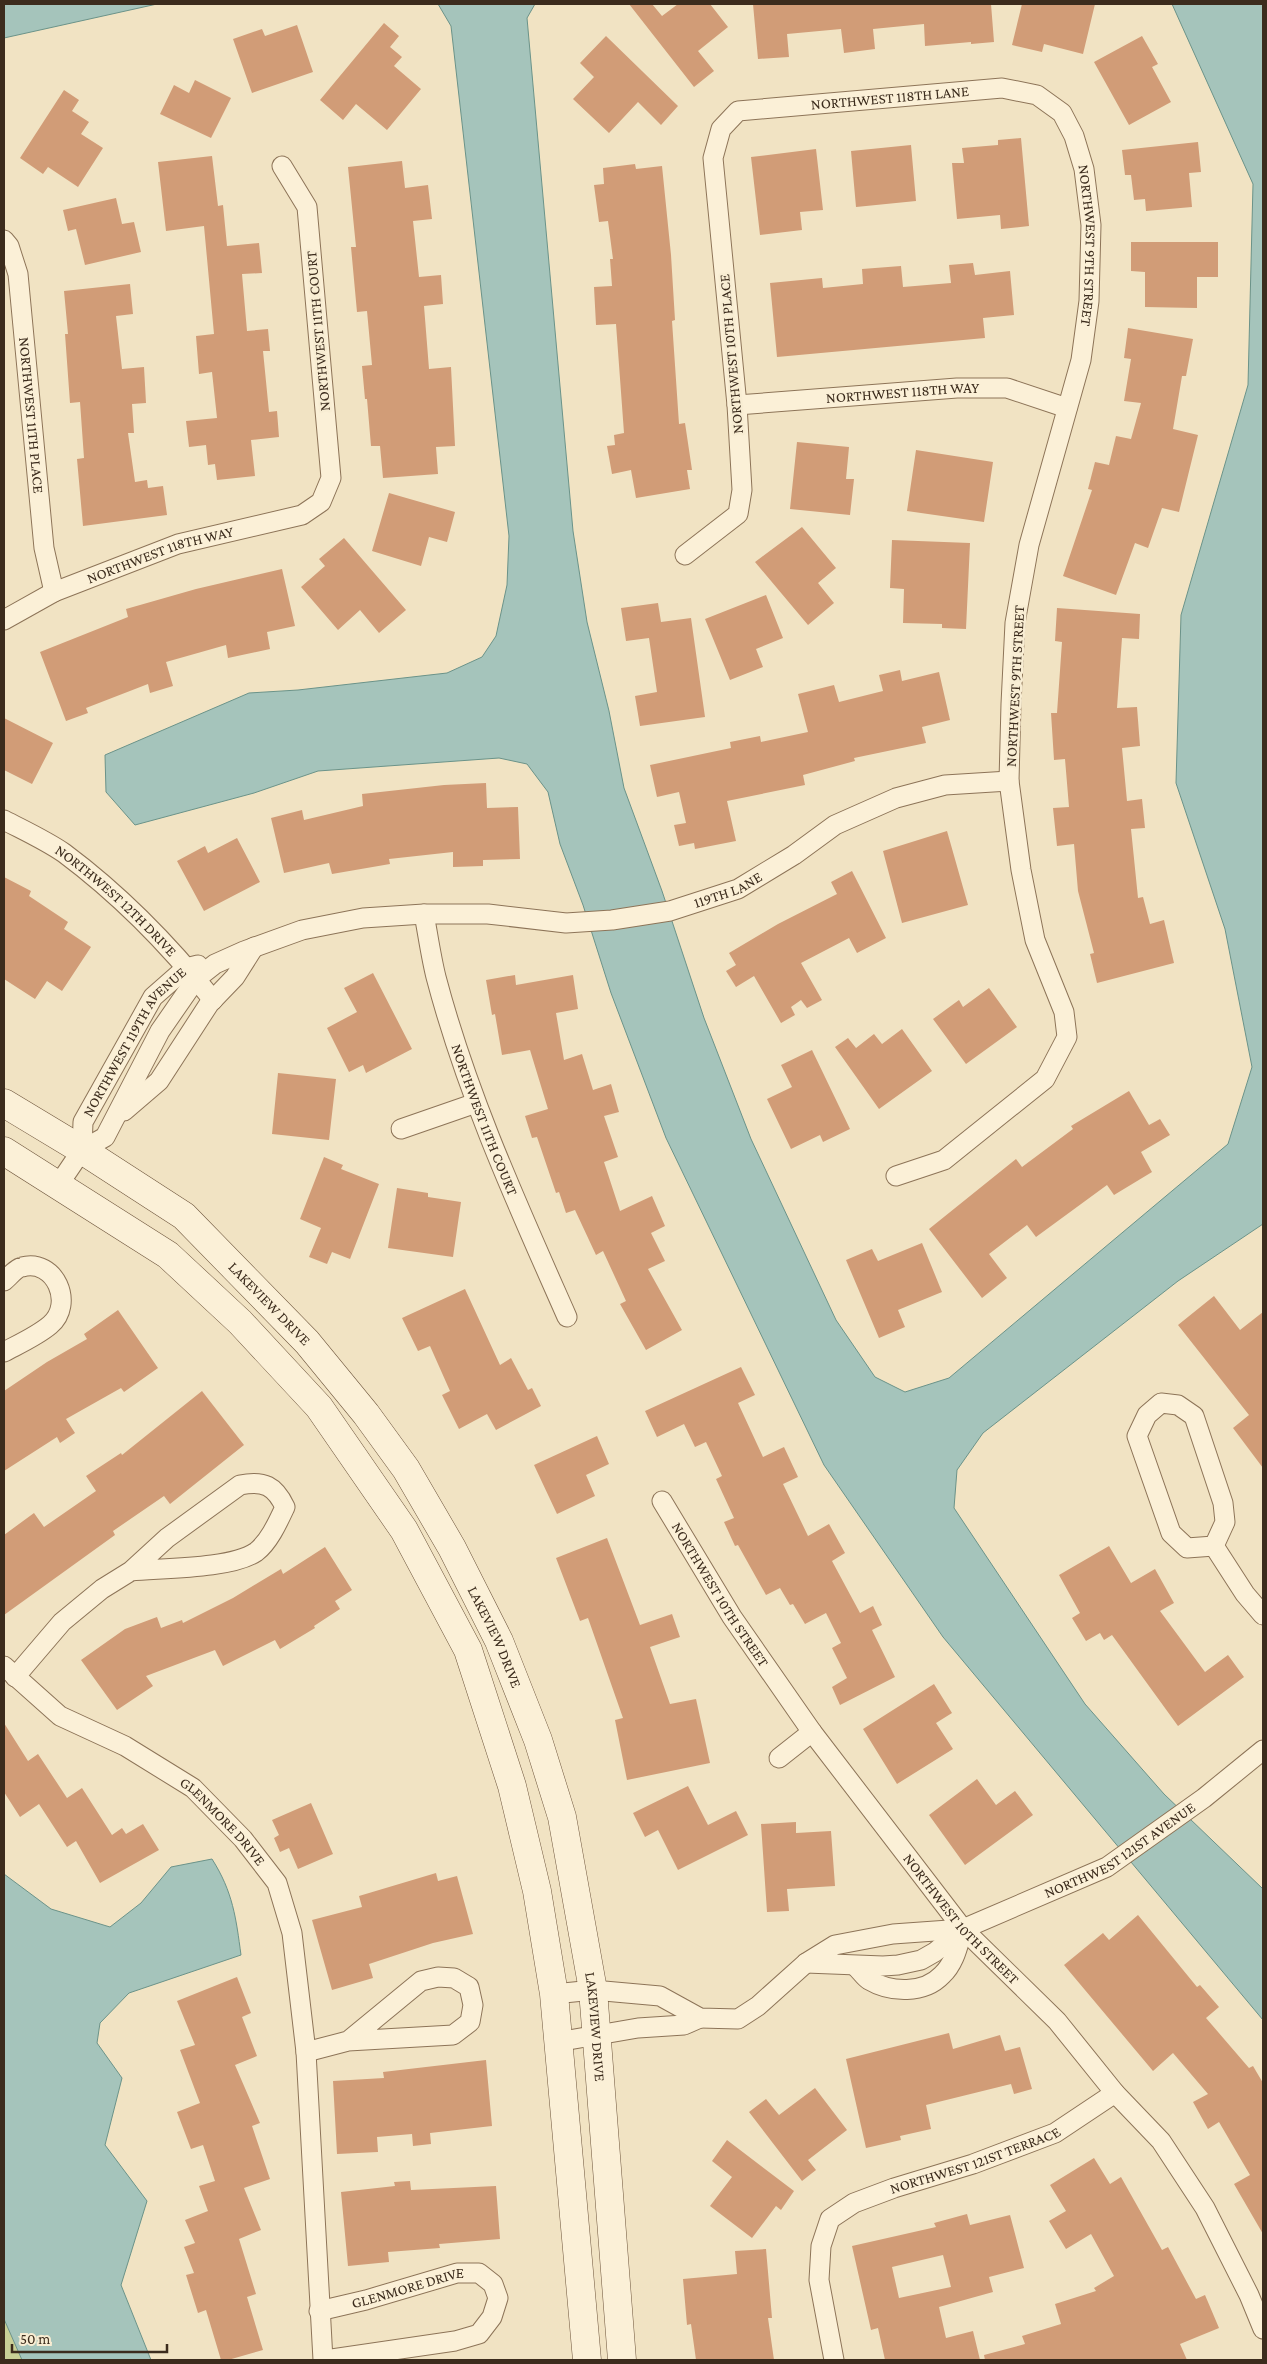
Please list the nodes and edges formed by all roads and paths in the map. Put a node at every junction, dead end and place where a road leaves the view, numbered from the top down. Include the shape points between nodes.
1 (1062, 112) joint
2 (721, 129) joint
3 (282, 166) dead end
4 (4, 240) edge
5 (737, 405) junction
6 (1066, 408) junction
7 (321, 502) joint
8 (685, 555) dead end
9 (54, 592) junction
10 (4, 620) edge
11 (1009, 781) junction
12 (4, 820) edge
13 (424, 914) junction
14 (249, 949) junction
15 (191, 974) junction
16 (214, 1000) junction
17 (4, 1103) edge
18 (476, 1103) junction
19 (115, 1119) junction
20 (402, 1129) dead end
21 (82, 1150) junction
22 (4, 1151) edge
23 (896, 1176) dead end
24 (59, 1184) junction
25 (4, 1281) edge
26 (567, 1317) dead end
27 (4, 1352) edge
28 (662, 1501) dead end
29 (1214, 1546) junction
30 (131, 1571) junction
31 (1263, 1615) edge
32 (10, 1671) edge
33 (812, 1732) junction
34 (1263, 1750) edge
35 (779, 1758) dead end
36 (963, 1929) junction
37 (806, 1963) junction
38 (855, 1966) junction
39 (593, 1990) junction
40 (554, 1994) junction
41 (700, 2018) junction
42 (596, 2036) junction
43 (348, 2041) junction
44 (557, 2042) junction
45 (306, 2052) junction
46 (1115, 2093) junction
47 (319, 2311) junction
48 (1263, 2329) edge
49 (324, 2360) edge
50 (587, 2360) edge
51 (622, 2360) edge
52 (834, 2360) edge

1 - 2 street, NORTHWEST 118TH LANE via 1037,95 1002,88 738,111
1 - 6 street, NORTHWEST 9TH STREET via 1074,136 1084,169 1091,226 1089,301 1081,360
2 - 5 street, NORTHWEST 10TH PLACE via 713,158
3 - 7 street, NORTHWEST 11TH COURT via 307,207 331,478
4 - 9 street, NORTHWEST 11TH PLACE via 18,274 44,548
5 - 6 street, NORTHWEST 118TH WAY via 956,388 1007,388
5 - 8 street, NORTHWEST 10TH PLACE via 742,490 738,514
6 - 11 street, NORTHWEST 9TH STREET via 1029,546 1016,623
7 - 9 street, NORTHWEST 118TH WAY via 302,515 178,544
9 - 10 street, NORTHWEST 118TH WAY
11 - 13 street, 119TH LANE via 945,785 896,798 835,825 738,889 670,911 566,923 488,914
11 - 23 street, NORTHWEST 9TH STREET via 1020,870 1035,940 1064,1012 1066,1037 1045,1079 944,1160
12 - 15 street, NORTHWEST 12TH DRIVE via 62,852 100,882
13 - 14 street, NORTHWEST 119TH AVENUE via 363,918 302,930
13 - 18 street, NORTHWEST 11TH COURT via 436,977
14 - 15 street, NORTHWEST 119TH AVENUE
14 - 16 street, NORTHWEST 119TH AVENUE via 235,977
15 - 16 street, NORTHWEST 12TH DRIVE
15 - 19 street, NORTHWEST 119TH AVENUE
15 - 21 street, NORTHWEST 119TH AVENUE via 153,998 84,1122
16 - 19 street, NORTHWEST 119TH AVENUE via 159,1081
17 - 21 street, LAKEVIEW DRIVE
18 - 20 street
18 - 26 street, NORTHWEST 11TH COURT
19 - 21 street, NORTHWEST 119TH AVENUE via 105,1137
21 - 24 street, NORTHWEST 119TH AVENUE
21 - 39 street, LAKEVIEW DRIVE via 184,1216 307,1342 406,1469 452,1548 499,1641 538,1740 562,1817
22 - 24 street, LAKEVIEW DRIVE
24 - 40 street, LAKEVIEW DRIVE via 168,1255 240,1322 319,1407 404,1530 468,1650 509,1777 537,1891
25 - 27 street via 21,1266 38,1267 52,1275 61,1288 63,1305 51,1324
28 - 33 street, NORTHWEST 10TH STREET via 732,1617
29 - 29 street via 1187,1548 1171,1533 1137,1436 1147,1415 1161,1403 1178,1405 1194,1416 1223,1503 1225,1522
29 - 31 street via 1244,1594
30 - 30 street, GLENMORE DRIVE via 166,1538 240,1485 255,1482 270,1487 279,1495 285,1508 275,1528 256,1552 227,1563
30 - 32 street, GLENMORE DRIVE via 102,1589 62,1622
32 - 45 street, GLENMORE DRIVE via 60,1716 124,1746 193,1788 277,1883 292,1933
33 - 35 street
33 - 36 street, NORTHWEST 10TH STREET
34 - 36 street, NORTHWEST 121ST AVENUE via 1204,1798 1107,1867
36 - 37 street, NORTHWEST 121ST AVENUE via 893,1934 834,1946
36 - 38 street, NORTHWEST 121ST AVENUE via 920,1960 898,1966
36 - 38 street via 956,1955 943,1975 931,1984 903,1990 886,1986 869,1980
36 - 46 street, NORTHWEST 10TH STREET via 1057,2021
37 - 38 street, NORTHWEST 121ST AVENUE
37 - 41 street, NORTHWEST 121ST AVENUE via 758,2006 738,2019
39 - 40 street, NORTHWEST 121ST AVENUE
39 - 41 street, NORTHWEST 121ST AVENUE via 660,1996
39 - 42 street, LAKEVIEW DRIVE
40 - 44 street, LAKEVIEW DRIVE
41 - 42 street, NORTHWEST 121ST AVENUE via 684,2025 638,2028
42 - 44 street, NORTHWEST 121ST AVENUE
42 - 51 street, LAKEVIEW DRIVE
43 - 43 street via 421,1981 454,1978 468,1986 473,2004 470,2022 453,2035
43 - 45 street
44 - 50 street, LAKEVIEW DRIVE
45 - 47 street, GLENMORE DRIVE
46 - 48 street, NORTHWEST 10TH STREET via 1161,2141 1205,2208
46 - 52 street, NORTHWEST 121ST TERRACE via 1055,2134 854,2203 830,2219 821,2246 819,2280
47 - 49 street, GLENMORE DRIVE
47 - 49 street, GLENMORE DRIVE via 457,2274 479,2273 493,2284 498,2298 492,2317 479,2334 454,2341

